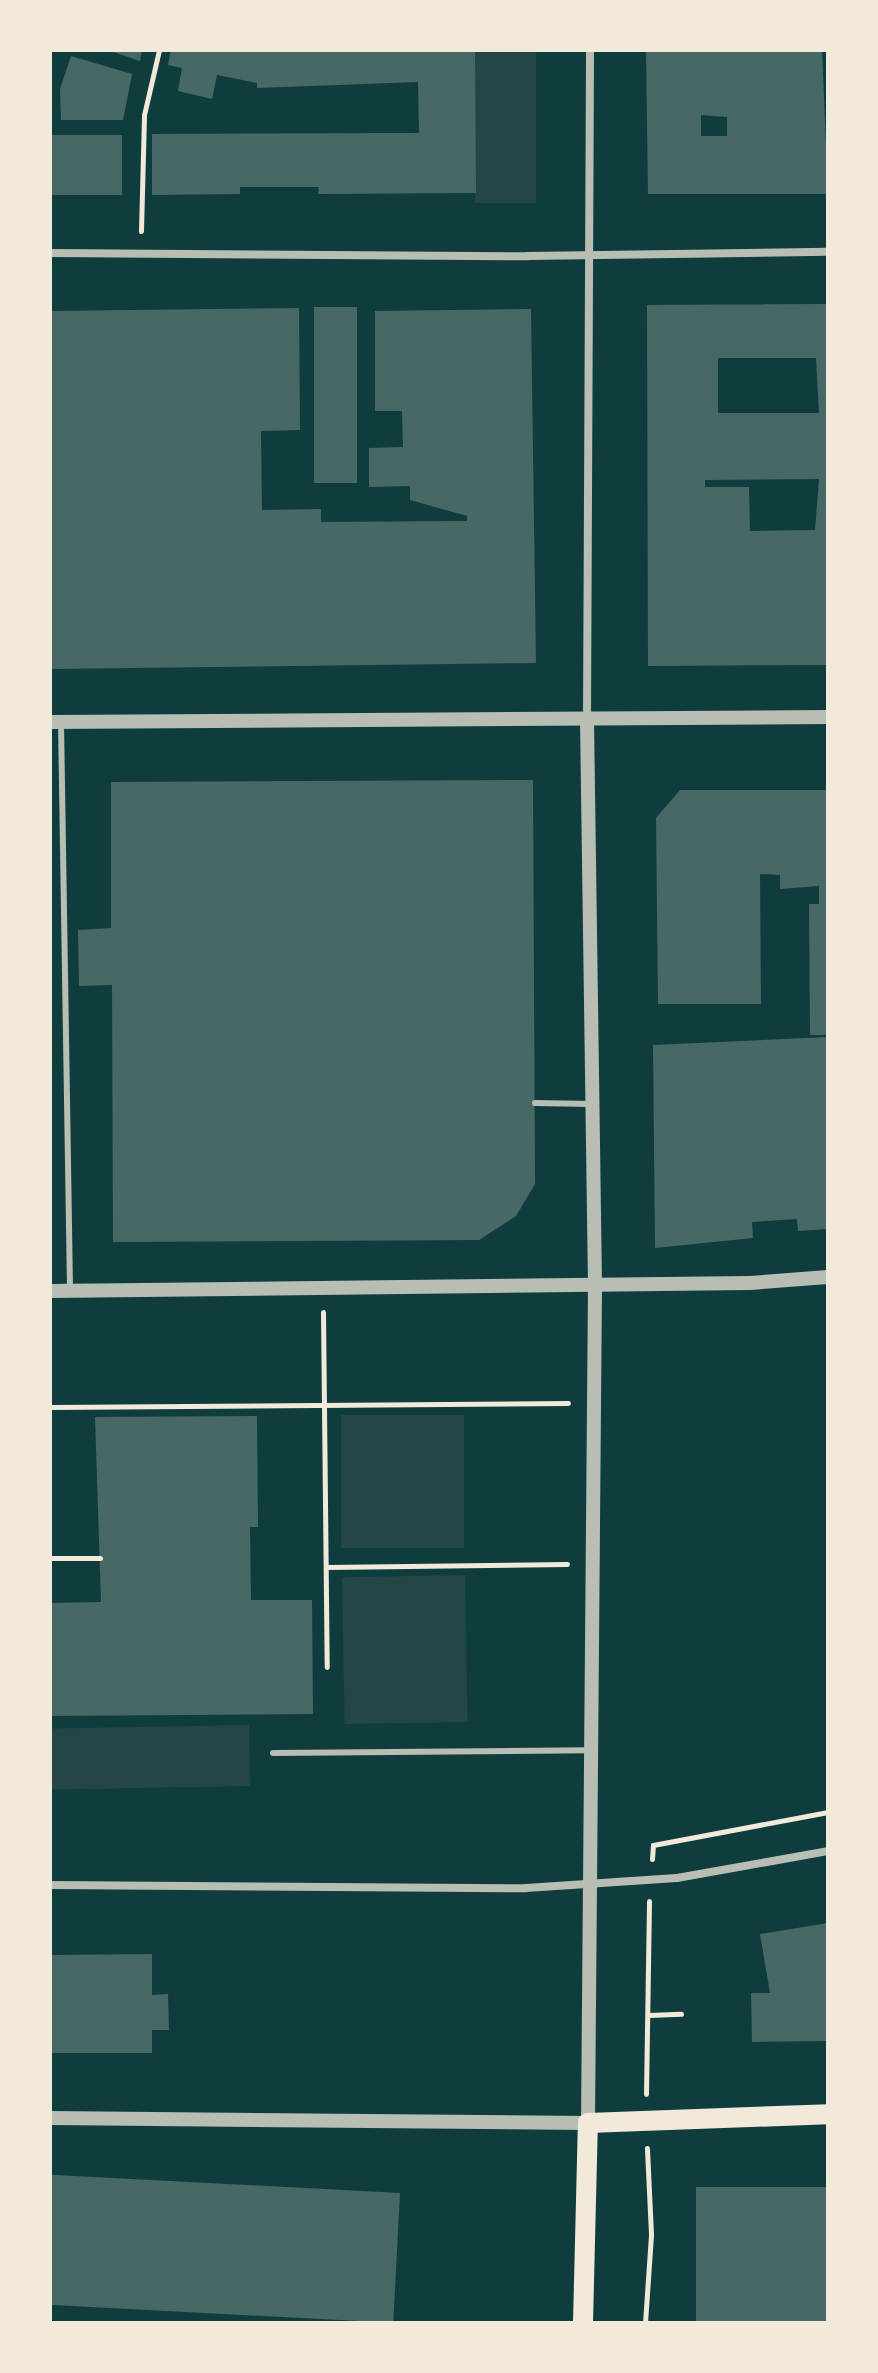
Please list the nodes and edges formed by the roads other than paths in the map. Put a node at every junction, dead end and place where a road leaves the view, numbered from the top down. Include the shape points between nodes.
1 (590, 50) edge
2 (828, 252) edge
3 (50, 253) edge
4 (589, 255) junction
5 (828, 717) edge
6 (587, 718) junction
7 (55, 722) edge
8 (535, 1103) dead end
9 (592, 1104) junction
10 (828, 1277) edge
11 (595, 1285) junction
12 (50, 1291) edge
13 (70, 1291) junction
14 (589, 1750) junction
15 (273, 1753) dead end
16 (828, 1851) edge
17 (588, 1882) junction
18 (50, 1885) edge
19 (828, 2114) edge
20 (50, 2118) edge
21 (588, 2123) junction
22 (583, 2323) edge

1 - 4 street
2 - 4 street
3 - 4 street
4 - 6 street
5 - 6 street
6 - 7 street
6 - 9 street
7 - 13 lane
8 - 9 lane
9 - 11 street
10 - 11 street
11 - 13 street
11 - 14 street
12 - 13 street
14 - 15 lane
14 - 17 street
16 - 17 street via 677,1878
17 - 18 street via 526,1888
17 - 21 street
19 - 21 main road
20 - 21 street
21 - 22 main road

